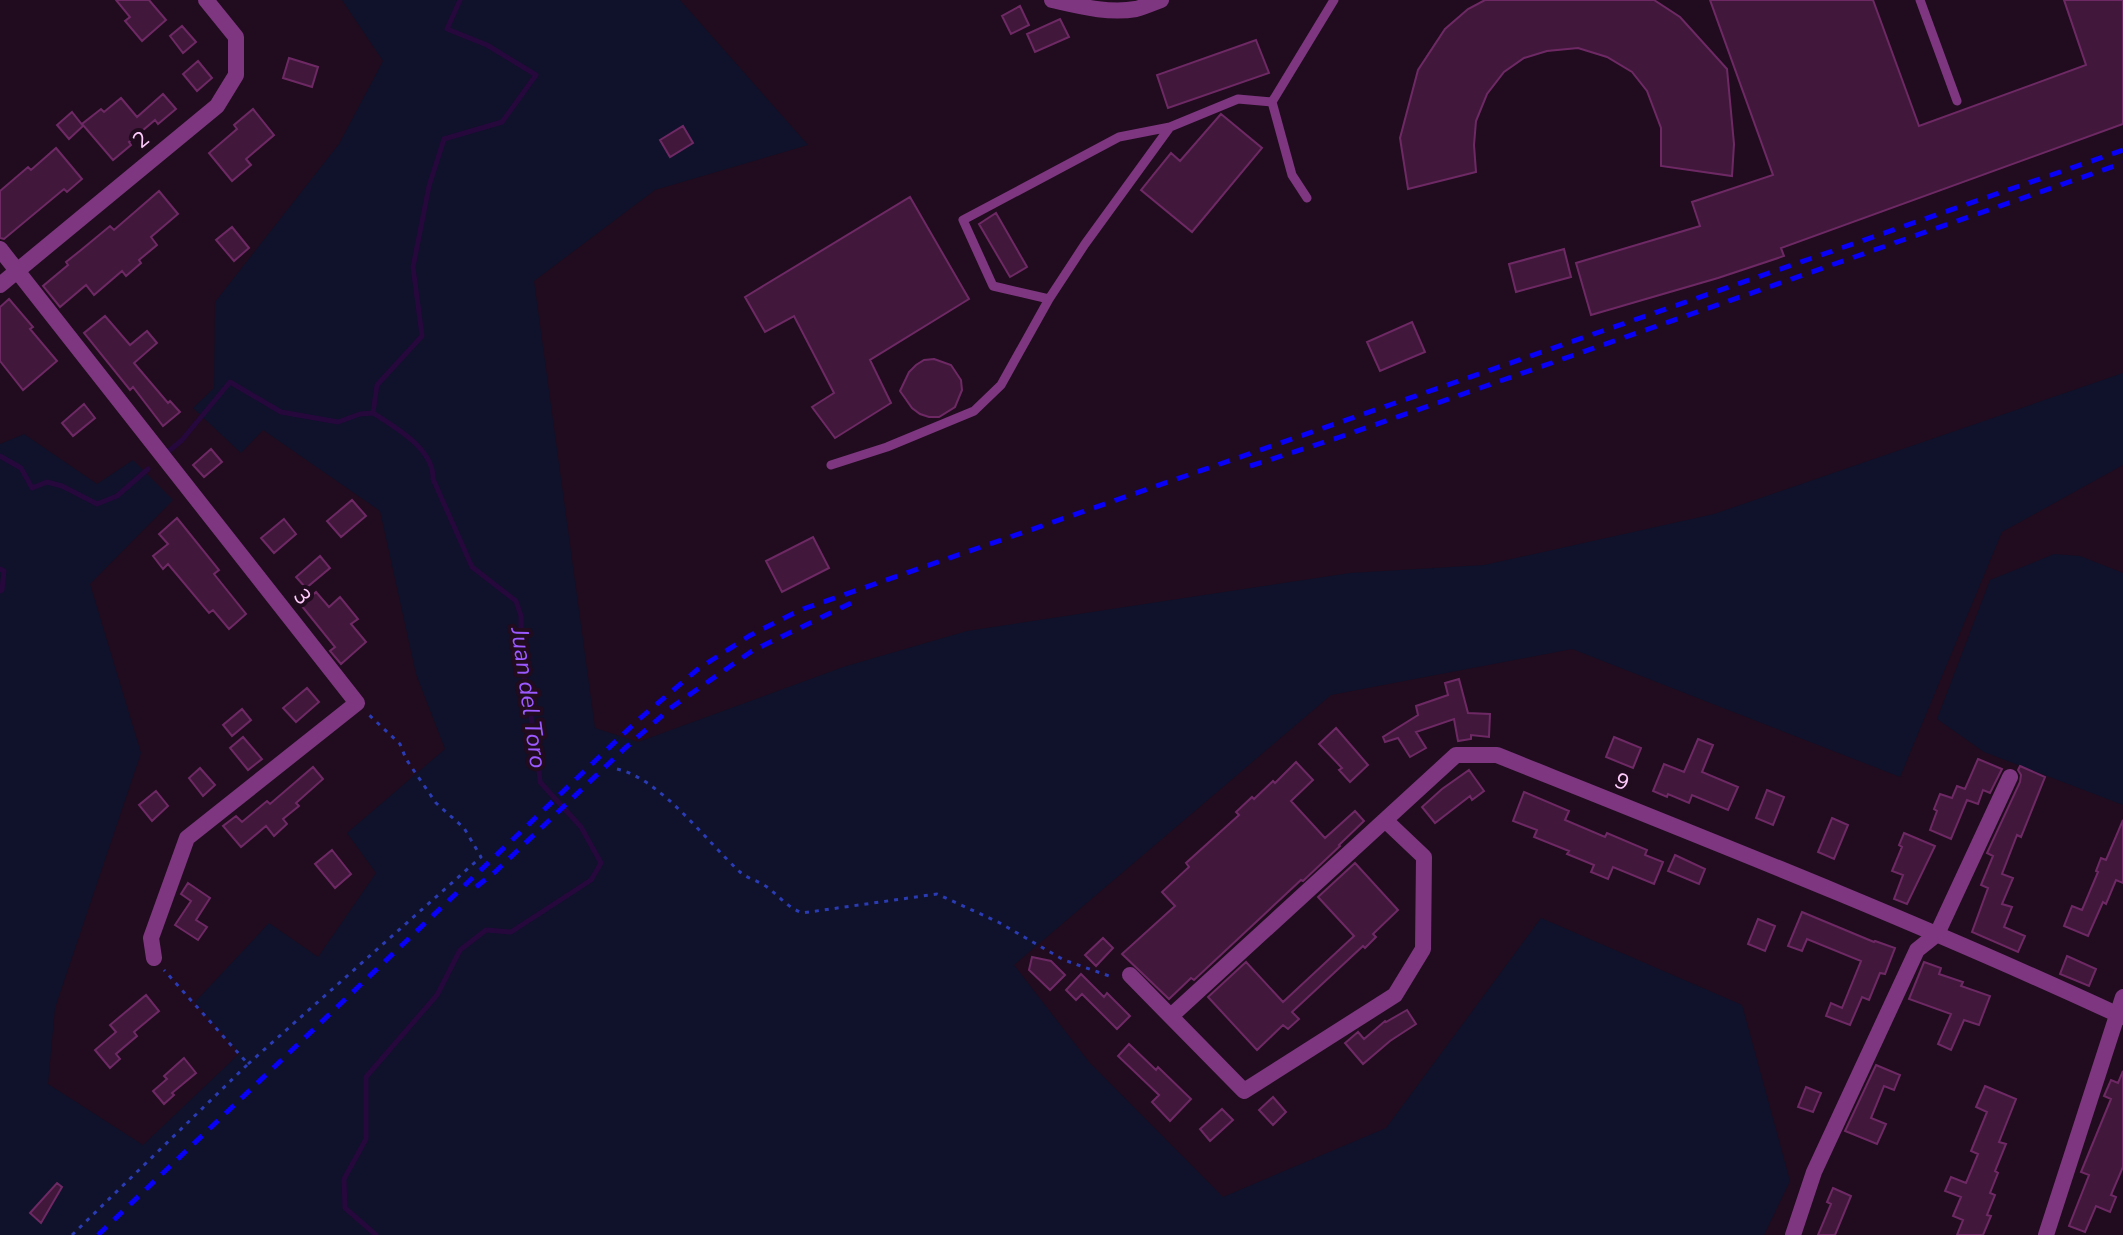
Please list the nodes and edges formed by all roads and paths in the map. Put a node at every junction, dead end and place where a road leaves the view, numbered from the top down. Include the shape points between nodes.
1 (206, 0) edge
2 (1052, 0) edge
3 (1161, 0) edge
4 (1334, 0) edge
5 (1920, 0) edge
6 (1085, 4) edge
7 (1957, 101) dead end
8 (1272, 102) junction
9 (1170, 127) junction
10 (1307, 198) dead end
11 (0, 249) edge
12 (17, 271) junction
13 (0, 285) edge
14 (1049, 299) junction
15 (831, 465) dead end
16 (357, 703) junction
17 (617, 769) dead end
18 (2010, 777) dead end
19 (1385, 820) junction
20 (1937, 934) junction
21 (154, 958) joint
22 (1130, 975) joint
23 (2123, 997) edge
24 (1171, 1016) junction
25 (2120, 1016) edge
26 (248, 1064) junction
27 (72, 1235) edge
28 (1793, 1235) edge
29 (2046, 1235) edge

1 - 12 street, 2 via 236,37 236,75 217,106
2 - 6 street
3 - 6 street via 1137,9
4 - 8 lane
5 - 7 lane
8 - 9 lane via 1238,99
8 - 10 lane via 1292,175
9 - 14 lane
9 - 14 lane via 1119,137 963,220 993,286
11 - 12 street, 3
12 - 13 street, 2
12 - 16 street, 3
14 - 15 lane via 1001,385 974,411
16 - 21 street via 187,838 151,938
16 - 26 path via 400,744 436,803 464,828 481,857
17 - 22 path via 654,786 744,875 802,913 937,894 1064,960 1113,977
18 - 20 street
19 - 20 street, 9 via 1456,755 1497,755
19 - 24 street, 9
19 - 24 street via 1424,857 1423,949 1395,995 1244,1091
20 - 25 street, 9
20 - 28 street via 1917,950 1814,1172
21 - 26 path
22 - 24 street
23 - 25 street
25 - 29 street
26 - 27 path

